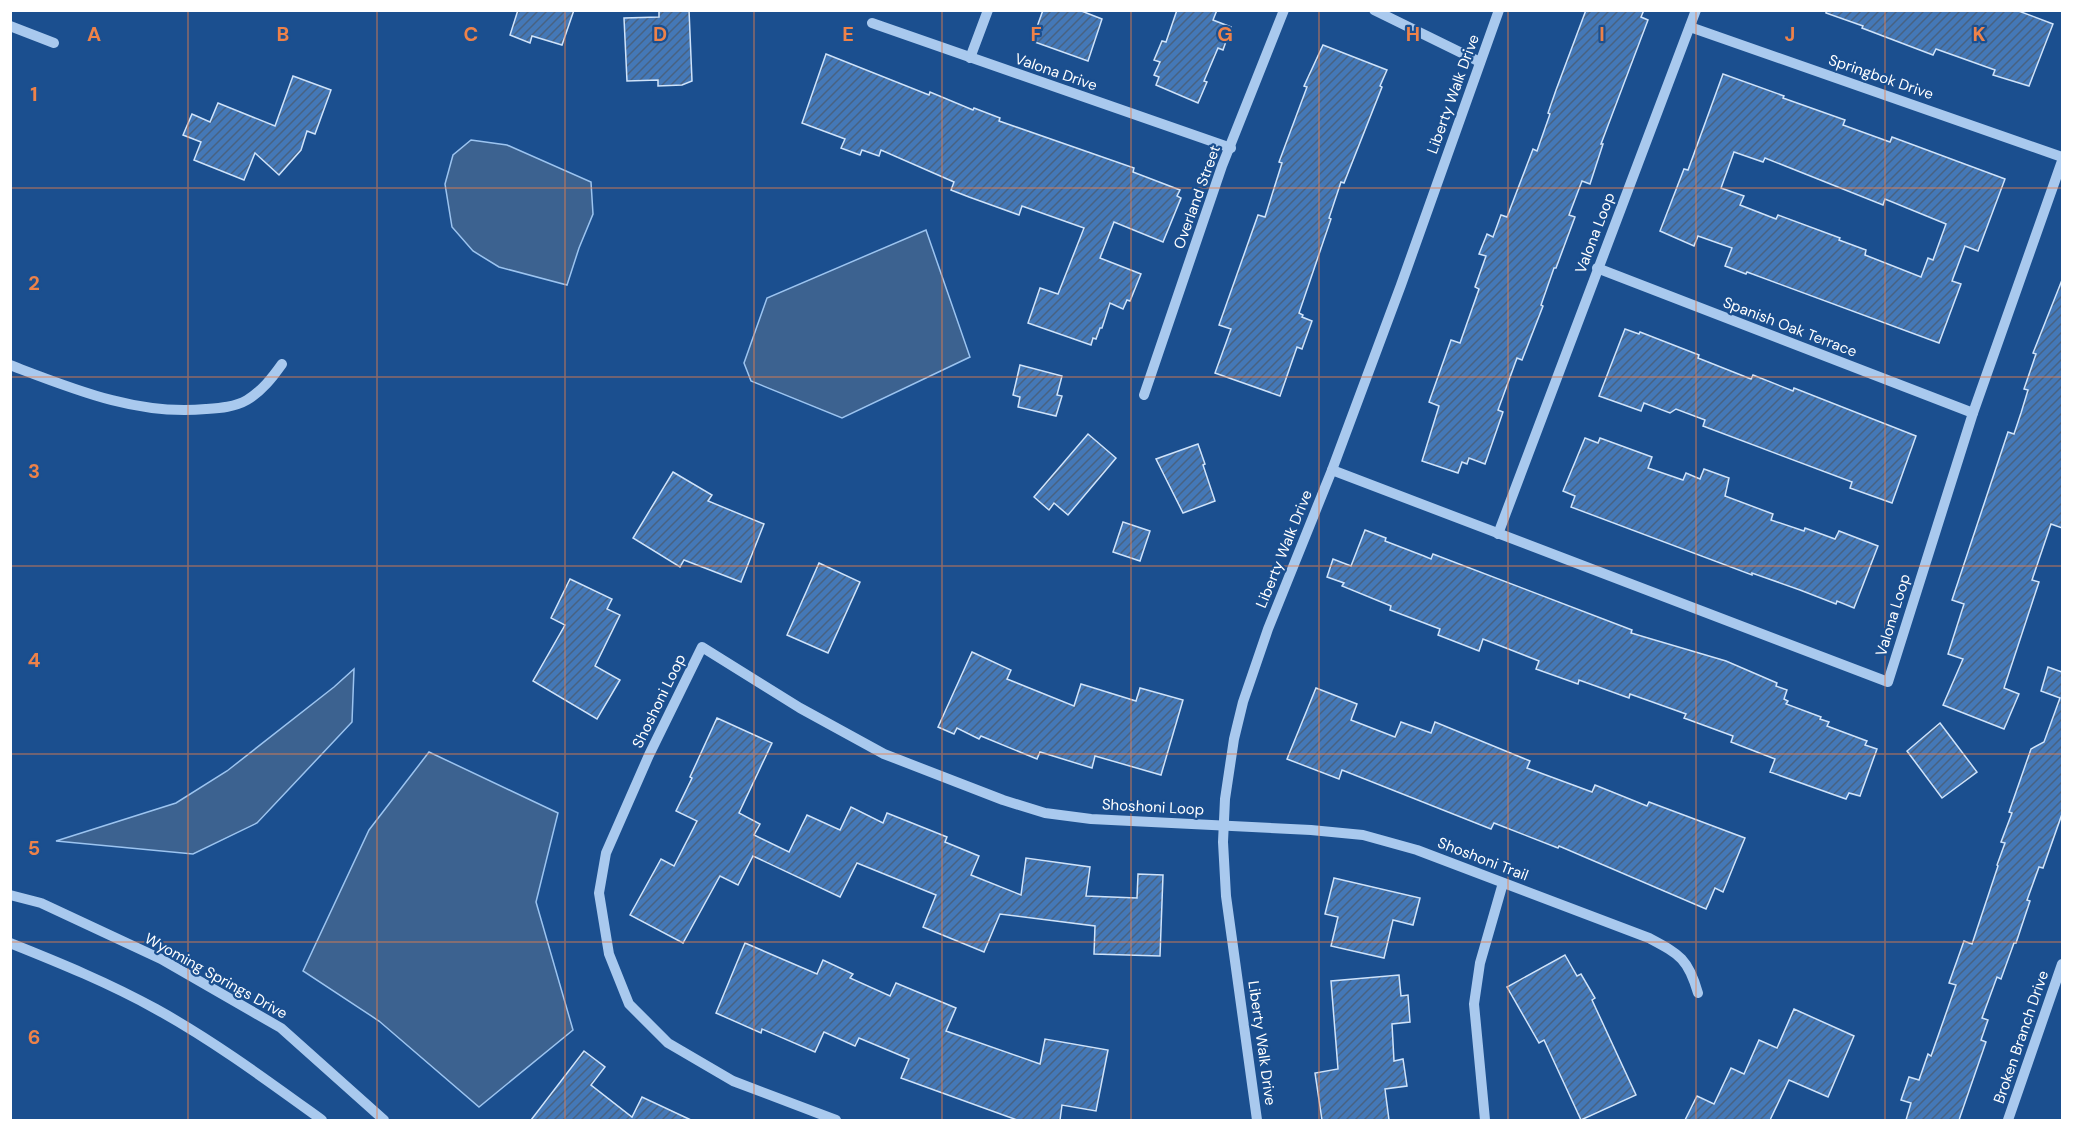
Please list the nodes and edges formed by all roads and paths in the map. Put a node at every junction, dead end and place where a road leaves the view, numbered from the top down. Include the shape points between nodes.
1 (988, 10) edge
2 (1284, 10) edge
3 (1374, 10) edge
4 (1499, 10) edge
5 (1696, 10) edge
6 (872, 23) dead end
7 (10, 26) edge
8 (1690, 27) junction
9 (54, 44) dead end
10 (970, 58) junction
11 (1480, 62) junction
12 (1231, 148) junction
13 (2062, 157) edge
14 (2062, 161) edge
15 (1598, 268) junction
16 (282, 364) dead end
17 (10, 365) edge
18 (1144, 395) dead end
19 (1973, 413) junction
20 (1332, 470) junction
21 (1498, 534) junction
22 (1223, 825) junction
23 (1503, 883) junction
24 (10, 895) edge
25 (10, 943) edge
26 (2062, 964) edge
27 (1698, 993) dead end
28 (322, 1120) edge
29 (384, 1120) edge
30 (836, 1120) edge
31 (1257, 1120) edge
32 (1485, 1120) edge
33 (2008, 1120) edge

1 - 10 street
2 - 12 street, Overland Street
3 - 11 street
4 - 11 street, Liberty Walk Drive
5 - 8 street, Valona Loop
6 - 10 street, Valona Drive
7 - 9 street
8 - 13 street, Springbok Drive
8 - 15 street, Valona Loop
10 - 12 street, Valona Drive
11 - 20 street, Liberty Walk Drive
12 - 18 street, Overland Street
14 - 19 street, Valona Loop
15 - 19 street, Spanish Oak Terrace
15 - 21 street, Valona Loop
16 - 17 street via 246,400 187,411 93,396
19 - 21 street, Valona Loop via 1888,682
20 - 21 street, Valona Loop
20 - 22 street, Liberty Walk Drive via 1284,586 1243,702 1229,764
22 - 23 street, Shoshoni Trail via 1364,835 1417,850
22 - 30 street, Shoshoni Loop via 1091,819 1045,813 1003,800 884,754 702,647 606,853 599,893 609,954 629,1004 668,1043 733,1081
22 - 31 street, Liberty Walk Drive via 1226,896
23 - 27 street, Shoshoni Trail via 1670,949 1686,962
23 - 32 street via 1480,963 1474,1004
24 - 29 street, Wyoming Springs Drive via 41,903 161,959 281,1028
25 - 28 street via 79,970 156,1008 248,1066
26 - 33 street, Broken Branch Drive

